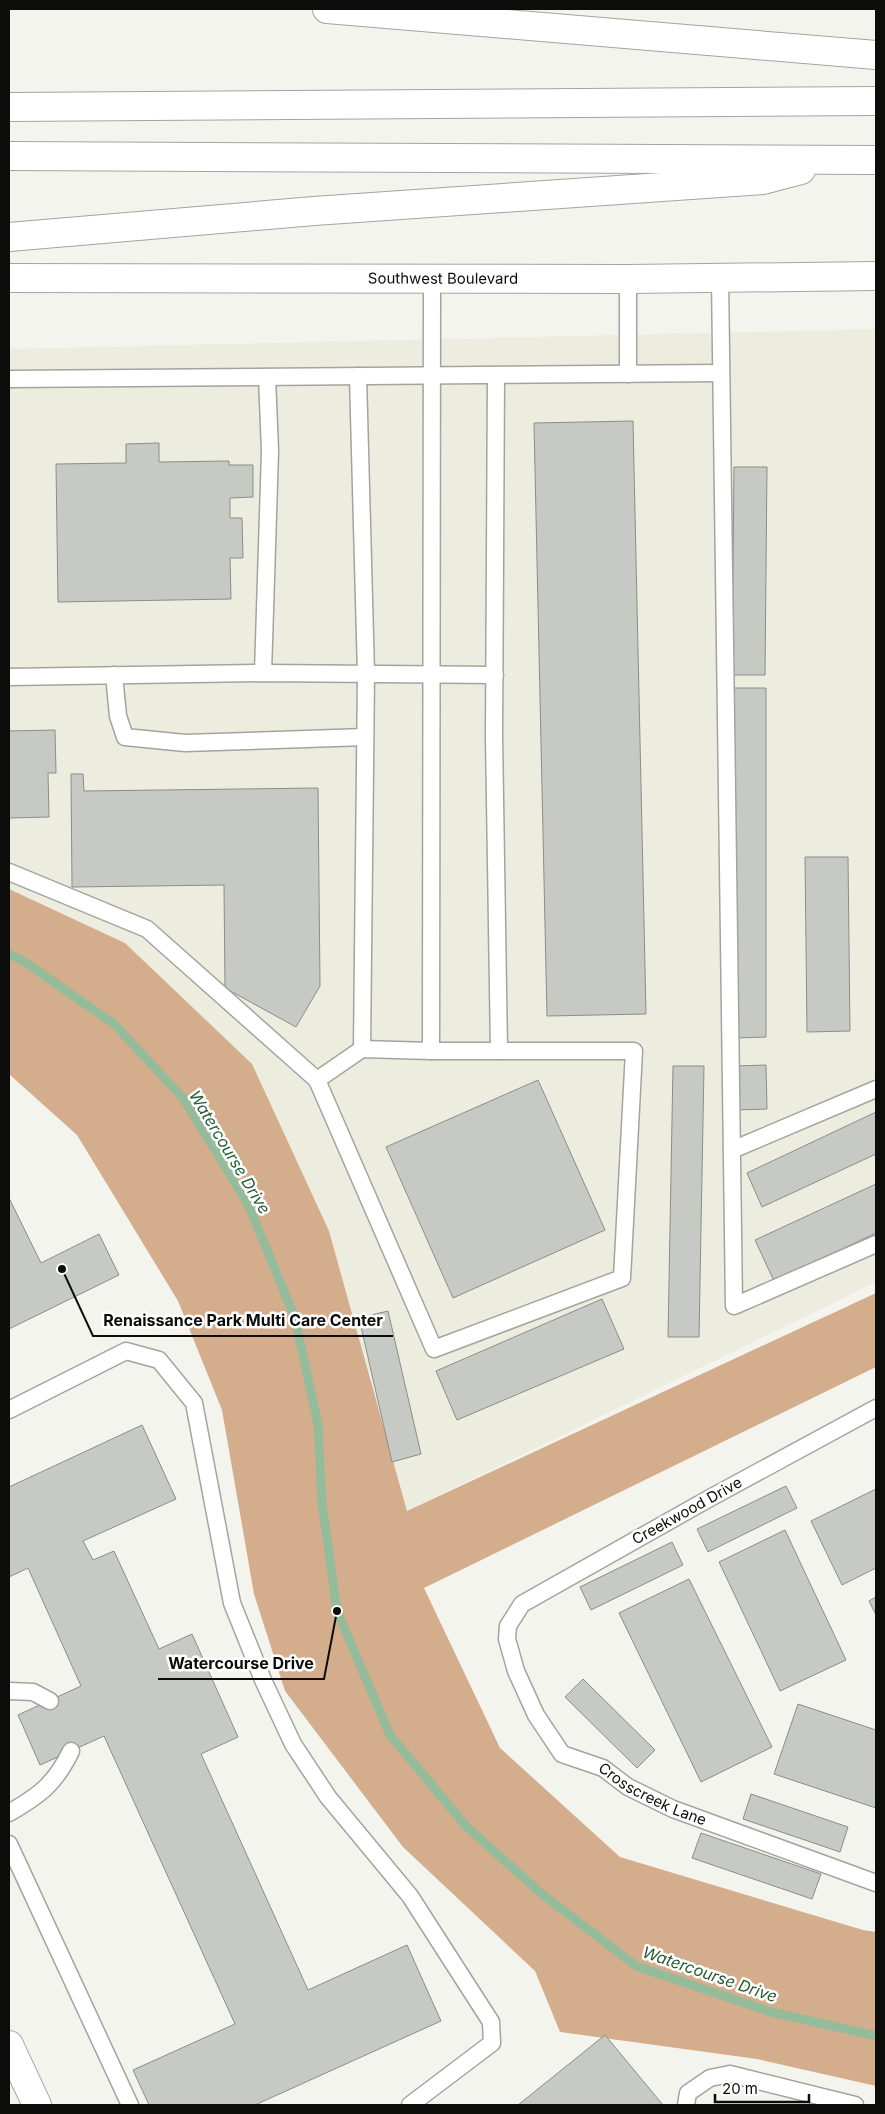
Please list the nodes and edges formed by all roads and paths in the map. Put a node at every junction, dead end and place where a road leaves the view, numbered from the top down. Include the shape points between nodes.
1 (327, 9) edge
2 (876, 55) edge
3 (876, 102) edge
4 (9, 107) edge
5 (9, 156) edge
6 (835, 160) junction
7 (876, 160) edge
8 (9, 237) edge
9 (876, 276) edge
10 (9, 278) edge
11 (432, 278) junction
12 (720, 278) junction
13 (628, 279) junction
14 (720, 373) junction
15 (628, 374) junction
16 (496, 375) junction
17 (358, 376) junction
18 (431, 376) junction
19 (267, 377) junction
20 (9, 379) edge
21 (263, 673) junction
22 (366, 674) junction
23 (431, 674) junction
24 (495, 675) junction
25 (114, 676) junction
26 (9, 678) edge
27 (366, 737) junction
28 (9, 872) edge
29 (362, 1049) junction
30 (432, 1051) junction
31 (499, 1051) junction
32 (317, 1080) junction
33 (876, 1089) edge
34 (732, 1150) junction
35 (876, 1244) edge
36 (876, 1408) edge
37 (9, 1410) edge
38 (508, 1626) joint
39 (9, 1691) edge
40 (50, 1700) dead end
41 (71, 1751) dead end
42 (9, 1813) edge
43 (9, 1844) edge
44 (876, 1883) edge
45 (9, 2045) edge
46 (37, 2105) edge
47 (130, 2105) edge
48 (410, 2105) edge
49 (686, 2105) edge
50 (855, 2105) edge

1 - 2 main road
3 - 4 main road
5 - 6 main road
6 - 7 main road
6 - 8 main road via 762,180 314,211
9 - 12 main road, Southwest Boulevard
10 - 11 main road, Southwest Boulevard
11 - 13 main road, Southwest Boulevard
11 - 18 lane
12 - 13 main road, Southwest Boulevard
12 - 14 lane
13 - 15 lane
14 - 15 lane
14 - 34 lane
15 - 16 lane
16 - 18 lane
16 - 24 lane
17 - 18 lane
17 - 19 lane
17 - 22 lane
18 - 23 lane
19 - 20 lane
19 - 21 lane via 270,452
21 - 22 lane
21 - 25 lane
22 - 23 lane
22 - 27 lane
23 - 24 lane
23 - 30 lane
24 - 31 lane
25 - 26 lane
25 - 27 lane via 118,716 125,737 185,743
27 - 29 lane
28 - 32 lane via 147,929
29 - 30 lane
29 - 32 lane
30 - 31 lane
31 - 32 lane via 634,1051 622,1278 434,1349
33 - 34 lane
34 - 35 lane via 734,1306
36 - 38 lane, Creekwood Drive via 522,1604
37 - 48 lane via 126,1351 159,1360 194,1403 232,1603 293,1744 328,1797 410,1896 492,2022 492,2043
38 - 44 lane, Crosscreek Lane via 507,1639 516,1671 536,1715 562,1754 603,1768 628,1787 673,1809
39 - 40 lane via 33,1692
41 - 42 lane via 54,1779 34,1798
43 - 47 lane
45 - 46 main road
49 - 50 lane via 688,2093 710,2078 730,2074

